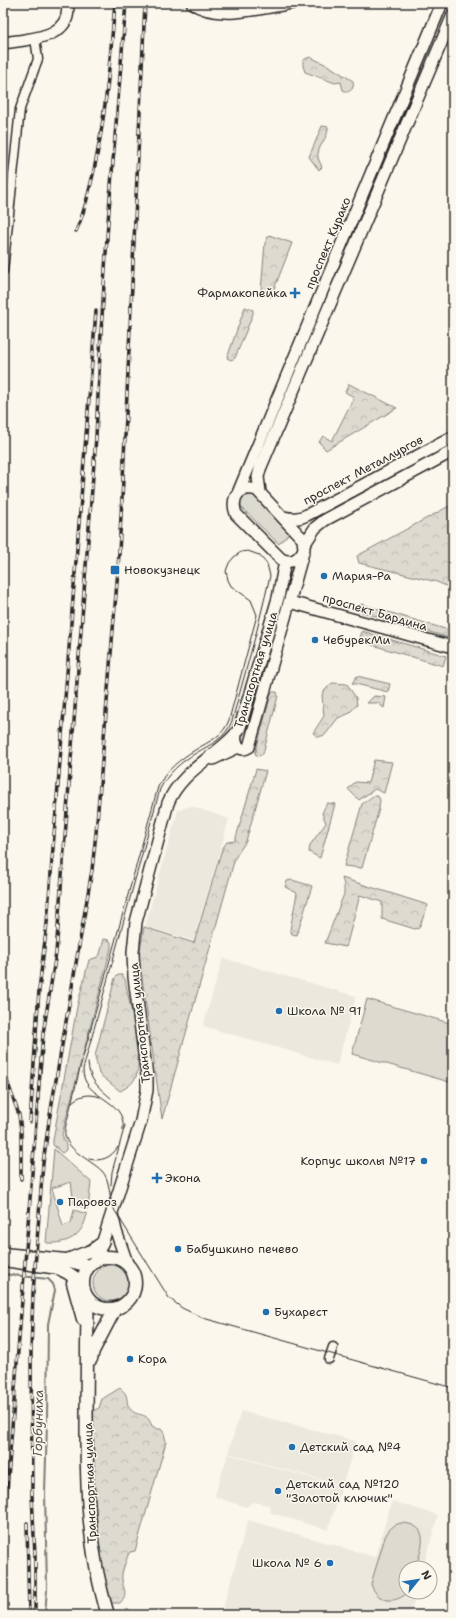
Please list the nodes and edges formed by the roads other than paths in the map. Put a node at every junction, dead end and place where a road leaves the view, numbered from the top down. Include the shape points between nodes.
1 (67, 3) edge
2 (192, 3) edge
3 (292, 3) edge
4 (442, 3) edge
5 (453, 16) edge
6 (35, 38) junction
7 (3, 43) edge
8 (3, 271) edge
9 (453, 437) edge
10 (453, 451) edge
11 (260, 492) junction
12 (238, 493) junction
13 (284, 517) junction
14 (304, 547) junction
15 (285, 561) junction
16 (278, 598) junction
17 (290, 602) junction
18 (453, 647) edge
19 (236, 735) junction
20 (243, 748) junction
21 (193, 770) junction
22 (112, 1212) junction
23 (103, 1241) junction
24 (3, 1254) edge
25 (3, 1259) edge
26 (66, 1260) junction
27 (92, 1263) junction
28 (127, 1263) junction
29 (68, 1273) junction
30 (83, 1283) junction
31 (87, 1298) junction
32 (115, 1309) junction
33 (333, 1346) dead end
34 (87, 1350) junction
35 (329, 1358) dead end
36 (88, 1374) junction
37 (108, 1615) edge

1 - 6 main road via 69,11 62,28
2 - 3 main road via 198,7 225,12
4 - 12 main road, проспект Курако
5 - 11 main road, проспект Курако via 260,469
6 - 7 main road
6 - 8 street via 38,59 20,109
9 - 13 main road, проспект Металлургов via 300,519
10 - 14 main road via 325,520 315,528
11 - 12 main road via 252,488
11 - 13 main road
12 - 15 main road, проспект Курако via 233,507 236,514 280,559
13 - 14 main road via 303,539
14 - 15 main road via 301,556 296,560
14 - 17 main road, Транспортная улица
15 - 16 main road, Транспортная улица
16 - 17 main road, проспект Бардина via 284,604
16 - 19 main road, Транспортная улица
17 - 18 main road, проспект Бардина
17 - 20 main road, Транспортная улица via 251,743
19 - 20 main road via 236,744
19 - 21 main road, Транспортная улица
20 - 21 main road, Транспортная улица
21 - 22 main road, Транспортная улица via 177,786 168,803 136,922 133,964 147,1086 141,1121
22 - 23 main road, Транспортная улица
22 - 28 main road
23 - 26 main road via 92,1250
23 - 27 main road, Транспортная улица
24 - 26 main road
25 - 29 main road via 58,1268
26 - 27 main road
27 - 28 main road via 103,1257 112,1256
27 - 30 main road via 83,1277
28 - 32 main road via 134,1274 135,1288 127,1302
29 - 30 main road
29 - 34 main road via 77,1295
30 - 31 main road
31 - 32 main road via 99,1307
31 - 34 main road
32 - 36 main road via 93,1351
33 - 35 street
34 - 36 main road
36 - 37 main road, Транспортная улица via 92,1545 98,1581

